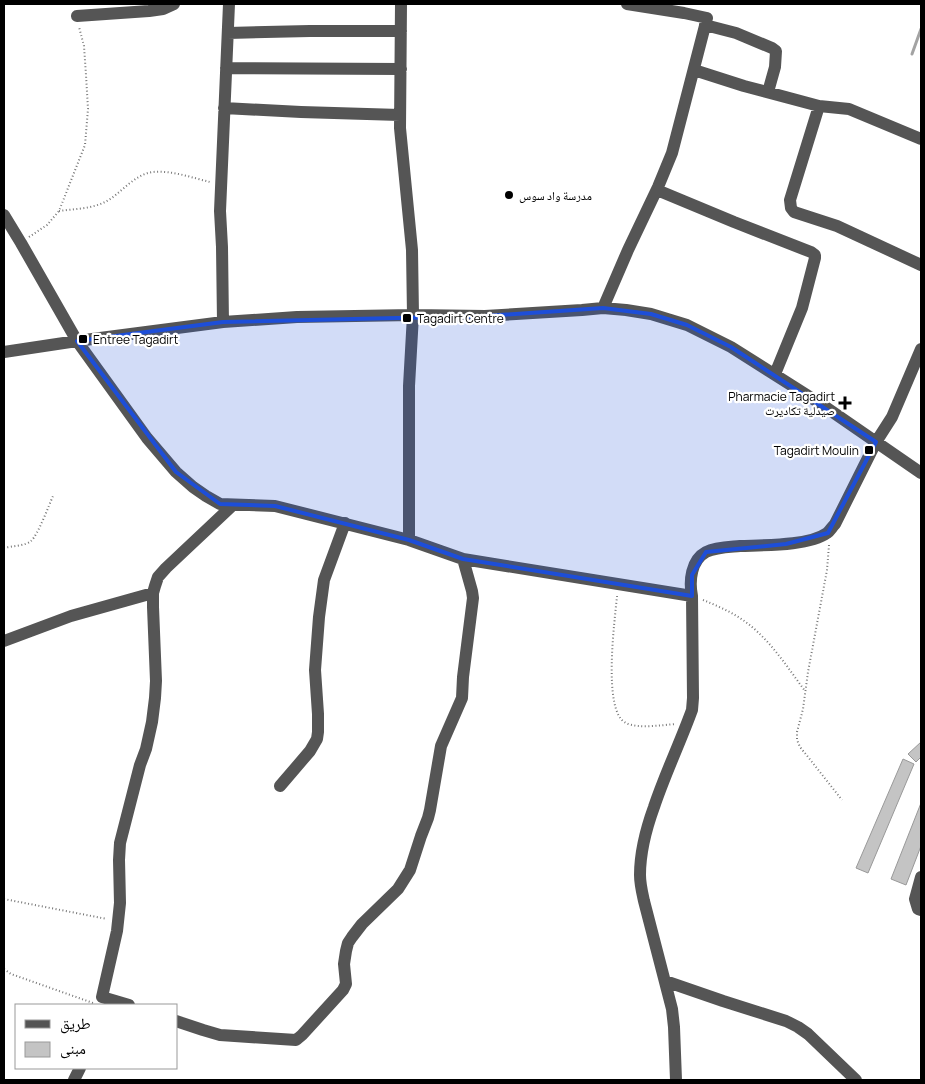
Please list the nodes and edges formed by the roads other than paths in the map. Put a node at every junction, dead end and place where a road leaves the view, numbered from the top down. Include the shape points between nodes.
1 (174, 4) edge
2 (229, 4) edge
3 (401, 4) edge
4 (627, 4) edge
5 (77, 16) road end
6 (705, 25) junction
7 (401, 31) junction
8 (228, 33) junction
9 (226, 68) junction
10 (401, 69) junction
11 (694, 70) junction
12 (768, 92) junction
13 (819, 106) junction
14 (224, 108) junction
15 (400, 115) junction
16 (921, 139) edge
17 (657, 190) junction
18 (4, 215) edge
19 (921, 265) edge
20 (603, 308) junction
21 (413, 315) junction
22 (223, 322) junction
23 (77, 341) junction
24 (921, 349) edge
25 (4, 352) edge
26 (775, 374) junction
27 (876, 442) junction
28 (921, 473) edge
29 (233, 505) junction
30 (344, 523) junction
31 (409, 540) junction
32 (463, 558) junction
33 (153, 593) junction
34 (692, 596) junction
35 (4, 641) edge
36 (280, 786) dead end
37 (921, 877) edge
38 (921, 910) edge
39 (665, 981) junction
40 (100, 1002) edge
41 (119, 1004) edge
42 (178, 1022) edge
43 (676, 1080) edge
44 (856, 1080) edge

1 - 5 street via 149,11
2 - 8 street
3 - 7 street
4 - 6 street via 706,18
6 - 11 street
6 - 12 street via 736,33 776,51
7 - 8 street
7 - 10 street
8 - 9 street
9 - 10 street
9 - 14 street
10 - 15 street
11 - 12 street
11 - 17 street via 672,152
12 - 13 street
13 - 16 street via 849,109
13 - 19 street via 790,200 791,208
14 - 15 street
14 - 22 street via 220,211
15 - 21 street via 412,250
17 - 20 street
17 - 26 street via 815,255 802,308
18 - 23 street
20 - 21 street via 485,316
20 - 26 street via 651,314 687,325
21 - 22 street
21 - 31 street via 409,386
22 - 23 street
23 - 25 street
23 - 29 street via 147,438 176,472 206,496 220,504
24 - 27 street via 892,417
26 - 27 street
27 - 28 street
27 - 34 street via 828,533 786,544 727,547 706,552 699,558 692,575
29 - 30 street via 274,506
29 - 33 street via 162,572
30 - 31 street
30 - 36 street via 324,580 315,670 317,739
31 - 32 street
32 - 34 street
32 - 42 street via 473,598 462,698 442,746 430,810 410,870 398,889 352,937 344,964 345,987 296,1040 220,1035
33 - 35 street via 71,616
33 - 40 street via 156,698 146,749 120,843 118,931
34 - 39 street via 692,710 663,780 644,838 641,861 640,884
37 - 38 street via 915,899
39 - 43 street via 674,1027
39 - 44 street via 798,1027
40 - 41 street

